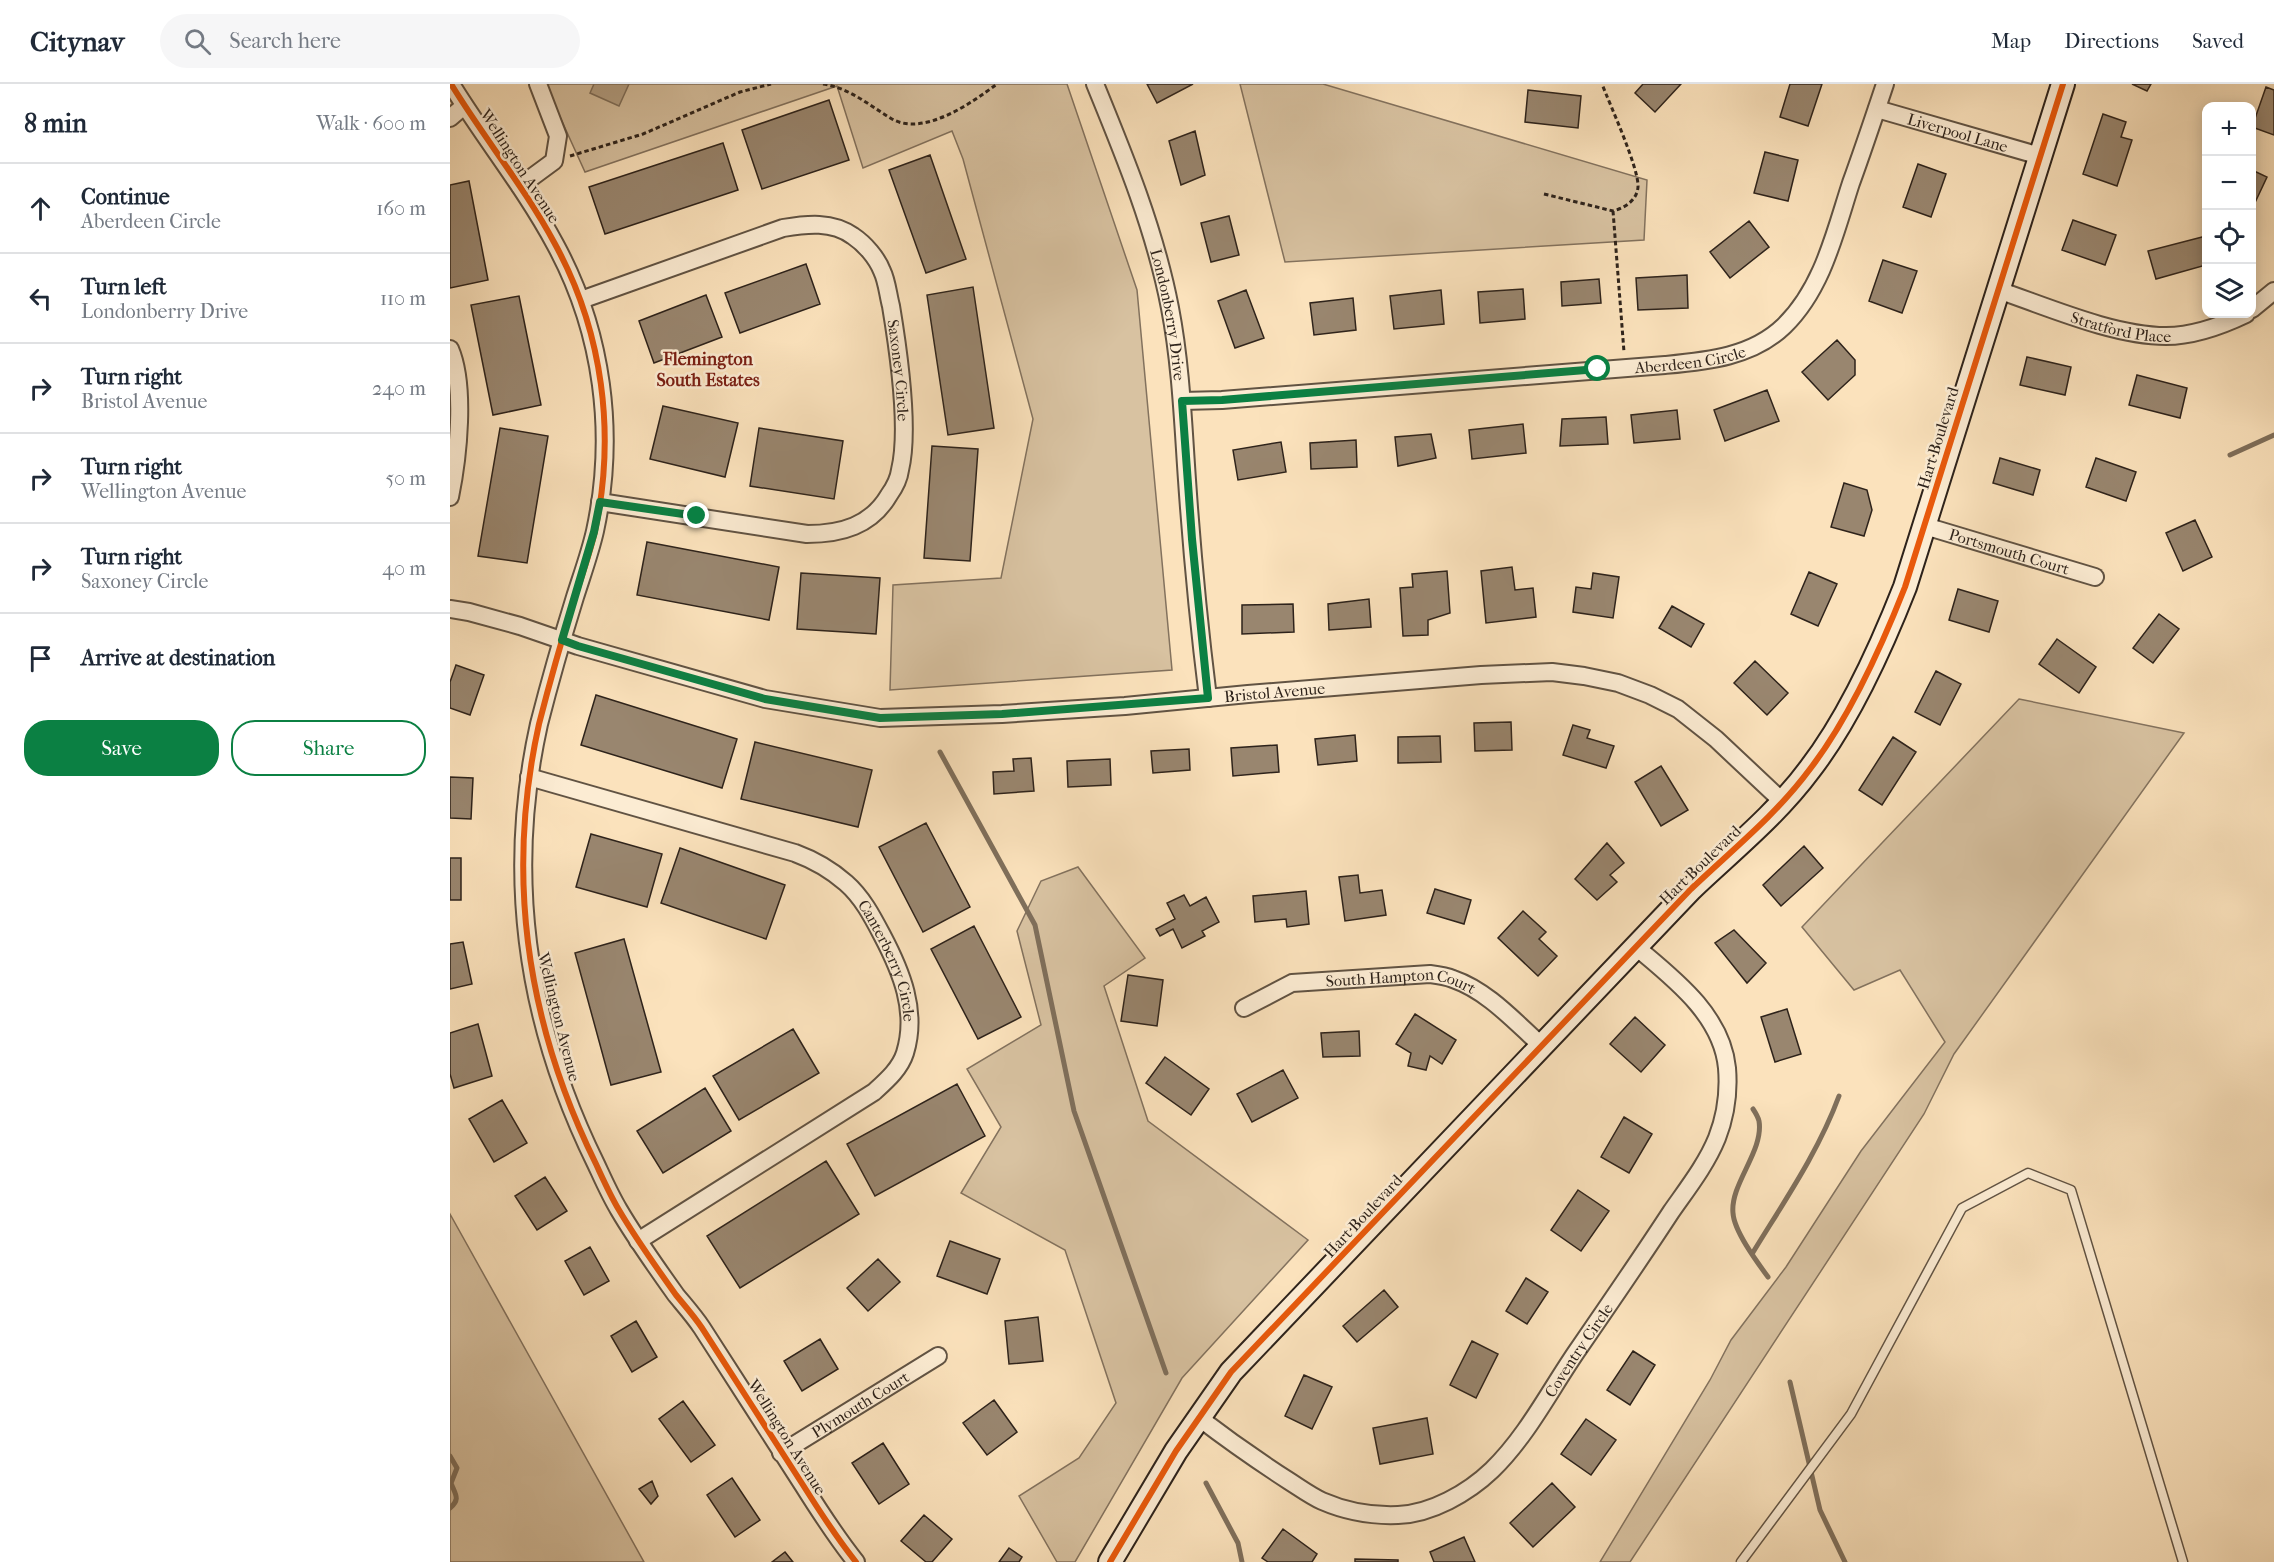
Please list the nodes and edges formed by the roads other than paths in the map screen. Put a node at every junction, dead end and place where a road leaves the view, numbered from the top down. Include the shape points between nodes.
1 (451, 84) edge
2 (538, 84) edge
3 (1095, 84) edge
4 (1885, 84) edge
5 (2063, 84) edge
6 (464, 106) junction
7 (1877, 109) junction
8 (450, 118) edge
9 (2040, 156) junction
10 (520, 186) junction
11 (1998, 290) junction
12 (2274, 291) edge
13 (580, 300) junction
14 (2256, 306) edge
15 (2238, 318) edge
16 (450, 350) edge
17 (1182, 401) junction
18 (450, 496) edge
19 (600, 502) junction
20 (1925, 526) junction
21 (2095, 577) dead end
22 (450, 609) edge
23 (562, 640) junction
24 (1208, 698) junction
25 (529, 777) junction
26 (1783, 802) junction
27 (1636, 947) junction
28 (1244, 1008) dead end
29 (1542, 1046) junction
30 (638, 1240) junction
31 (938, 1356) dead end
32 (1198, 1418) junction
33 (781, 1453) junction
34 (856, 1562) edge
35 (1110, 1562) edge
36 (1742, 1562) edge
37 (2183, 1562) edge

1 - 6 street, Wellington Avenue
2 - 10 street, Wellington Avenue via 558,136 554,161
3 - 17 street, Londonberry Drive via 1132,173 1154,240 1170,309
4 - 7 street, Aberdeen Circle
5 - 9 street, Hart Boulevard
6 - 8 street
6 - 10 street, Wellington Avenue
7 - 9 street, Liverpool Lane
7 - 17 street, Aberdeen Circle via 1818,277 1802,304 1783,327 1729,357
9 - 11 street, Hart Boulevard
10 - 13 street, Wellington Avenue via 554,242
11 - 15 street, Stratford Place via 2140,334 2196,332
11 - 20 street, Hart Boulevard
12 - 14 street
13 - 19 street, Wellington Avenue via 603,398 605,464
13 - 19 street, Saxoney Circle via 783,228 837,227 854,236 883,271 900,384 900,471 889,495 874,514 852,528 830,534 807,534
16 - 18 street via 459,388 458,453
17 - 24 street, Londonberry Drive
19 - 23 street, Wellington Avenue
20 - 21 street, Portsmouth Court
20 - 26 street, Hart Boulevard via 1885,638 1830,740
22 - 23 street, Bristol Avenue
23 - 24 street, Bristol Avenue via 765,699 880,718 1002,714
23 - 25 street, Wellington Avenue
24 - 26 street, Bristol Avenue via 1490,674 1552,672 1584,676 1618,683 1678,710 1716,739
25 - 30 street, Wellington Avenue via 522,864 533,983 553,1062 574,1117 617,1207
25 - 30 street, Canterberry Circle via 814,860 847,884 870,913 907,992 909,1032 905,1054 892,1075 874,1092
26 - 27 street, Hart Boulevard
27 - 29 street, Hart Boulevard
27 - 32 street, Coventry Circle via 1675,980 1706,1016 1719,1040 1726,1064 1725,1114 1703,1165 1652,1243 1527,1426 1491,1471 1447,1502 1423,1509 1400,1515 1347,1510 1321,1501
28 - 29 street, South Hampton Court via 1292,983 1430,974 1475,990
29 - 32 street, Hart Boulevard via 1239,1364
30 - 33 street, Wellington Avenue via 700,1325
31 - 33 street, Plymouth Court
32 - 35 street, Hart Boulevard
33 - 34 street, Wellington Avenue
36 - 37 lane via 1851,1414 1962,1208 2028,1173 2071,1190

